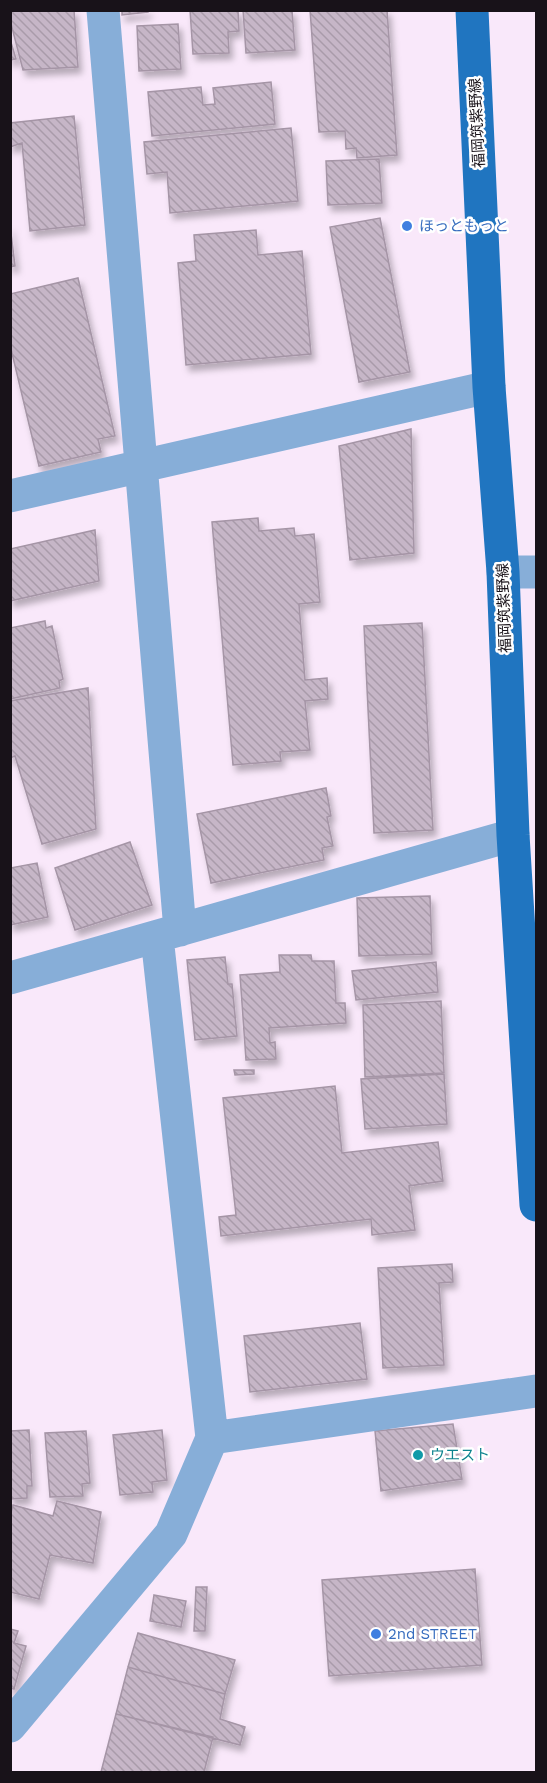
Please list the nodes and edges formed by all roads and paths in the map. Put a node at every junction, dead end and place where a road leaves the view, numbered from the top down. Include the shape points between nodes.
1 (103, 10) edge
2 (472, 10) edge
3 (489, 387) junction
4 (141, 466) junction
5 (10, 496) edge
6 (503, 572) junction
7 (537, 572) edge
8 (513, 835) junction
9 (169, 934) junction
10 (10, 978) edge
11 (537, 1205) edge
12 (537, 1391) edge
13 (212, 1438) junction
14 (10, 1726) edge

1 - 4 street
2 - 3 main road, 福岡筑紫野線
3 - 4 street
3 - 6 main road, 福岡筑紫野線
4 - 5 street
4 - 9 street
6 - 7 street
6 - 8 main road, 福岡筑紫野線
8 - 9 street
8 - 11 main road, 福岡筑紫野線
9 - 10 street
9 - 13 street
12 - 13 street
13 - 14 street via 171,1534

